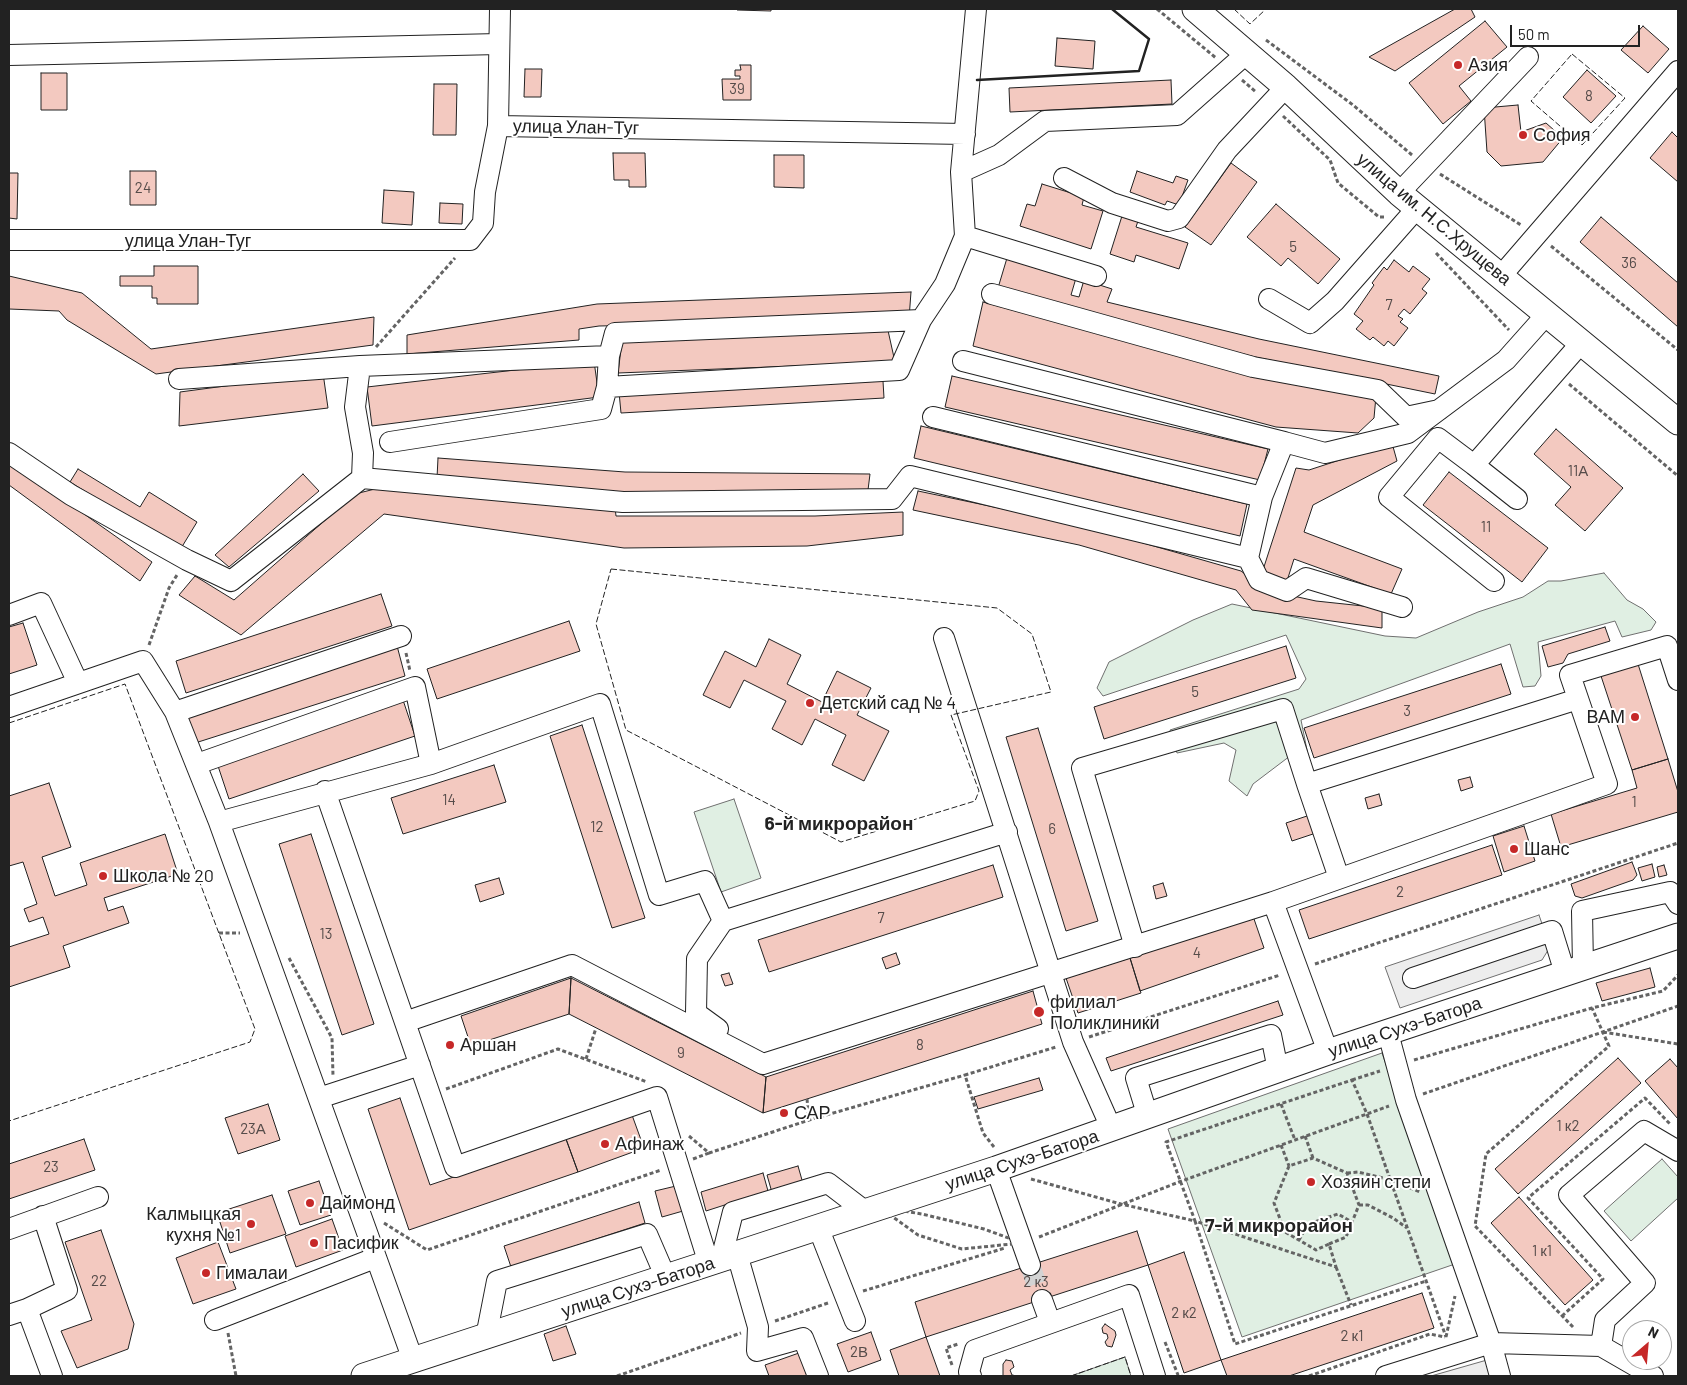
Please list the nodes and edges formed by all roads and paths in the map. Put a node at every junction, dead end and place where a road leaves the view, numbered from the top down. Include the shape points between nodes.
1 (500, 9) edge
2 (976, 9) edge
3 (1157, 9) edge
4 (1195, 9) edge
5 (499, 44) junction
6 (1245, 52) junction
7 (9, 55) edge
8 (1528, 57) dead end
9 (1678, 71) edge
10 (1278, 96) junction
11 (498, 126) junction
12 (965, 134) junction
13 (1425, 165) junction
14 (961, 172) junction
15 (1064, 178) dead end
16 (1407, 207) junction
17 (1536, 234) junction
18 (965, 236) junction
19 (9, 240) edge
20 (470, 240) junction
21 (1433, 249) dead end
22 (1096, 276) dead end
23 (1501, 276) junction
24 (992, 294) dead end
25 (1269, 299) dead end
26 (1547, 314) junction
27 (921, 320) junction
28 (1582, 342) junction
29 (1521, 343) junction
30 (1678, 350) edge
31 (609, 356) junction
32 (963, 361) dead end
33 (360, 366) junction
34 (1555, 373) junction
35 (179, 379) dead end
36 (607, 387) junction
37 (1439, 410) junction
38 (933, 417) dead end
39 (1678, 422) edge
40 (390, 442) dead end
41 (1284, 442) junction
42 (9, 453) edge
43 (1474, 465) junction
44 (1678, 476) edge
45 (362, 478) junction
46 (1262, 497) junction
47 (1517, 499) dead end
48 (1248, 558) junction
49 (187, 560) junction
50 (1494, 581) dead end
51 (1402, 607) dead end
52 (9, 615) edge
53 (401, 636) joint
54 (944, 638) dead end
55 (143, 661) junction
56 (1678, 680) edge
57 (78, 683) junction
58 (415, 687) junction
59 (1578, 699) junction
60 (9, 707) edge
61 (175, 712) junction
62 (197, 764) junction
63 (431, 764) junction
64 (1307, 784) junction
65 (326, 791) junction
66 (219, 822) junction
67 (1007, 832) junction
68 (1339, 878) junction
69 (1273, 902) junction
70 (1678, 904) edge
71 (723, 921) junction
72 (1678, 936) edge
73 (1135, 947) junction
74 (1574, 970) junction
75 (1050, 971) junction
76 (1678, 975) edge
77 (1412, 978) dead end
78 (1678, 1006) edge
79 (1592, 1008) junction
80 (405, 1022) junction
81 (596, 1028) dead end
82 (1603, 1032) junction
83 (1388, 1033) junction
84 (1678, 1044) edge
85 (1328, 1052) junction
86 (586, 1060) dead end
87 (763, 1064) junction
88 (420, 1065) junction
89 (1397, 1065) junction
90 (1278, 1070) junction
91 (965, 1075) dead end
92 (1352, 1080) junction
93 (319, 1098) junction
94 (807, 1098) dead end
95 (1406, 1100) junction
96 (1280, 1104) junction
97 (1367, 1114) junction
98 (1148, 1117) junction
99 (1112, 1130) junction
100 (1305, 1136) junction
101 (1295, 1140) junction
102 (1281, 1145) junction
103 (1678, 1151) edge
104 (1313, 1158) junction
105 (1289, 1166) junction
106 (996, 1169) junction
107 (1347, 1173) junction
108 (1391, 1180) junction
109 (1180, 1182) junction
110 (98, 1197) dead end
111 (1359, 1205) junction
112 (872, 1210) junction
113 (43, 1216) junction
114 (1352, 1222) junction
115 (9, 1228) edge
116 (818, 1228) junction
117 (1408, 1229) junction
118 (1299, 1240) junction
119 (1022, 1244) junction
120 (1329, 1244) junction
121 (375, 1258) junction
122 (722, 1259) junction
123 (1030, 1265) tunnel mouth
124 (1336, 1267) junction
125 (666, 1278) junction
126 (846, 1297) junction
127 (1042, 1300) tunnel mouth
128 (1351, 1305) dead end
129 (18, 1312) edge
130 (220, 1318) joint
131 (855, 1321) dead end
132 (1050, 1322) junction
133 (758, 1327) junction
134 (1576, 1332) dead end
135 (486, 1337) junction
136 (1491, 1343) junction
137 (1600, 1346) junction
138 (413, 1360) junction
139 (372, 1375) edge
140 (52, 1376) edge
141 (236, 1376) edge
142 (616, 1376) edge
143 (818, 1376) edge
144 (971, 1376) edge
145 (1155, 1376) edge
146 (1309, 1376) edge
147 (1386, 1376) edge
148 (1500, 1376) edge
149 (1654, 1376) edge

1 - 5 street
2 - 12 street
3 - 6 path
4 - 6 main road, улица им. Н.С.Хрущева
5 - 7 street
5 - 11 street
6 - 10 main road, улица им. Н.С.Хрущева
6 - 10 path
6 - 13 path via 1353,105
6 - 14 street via 1177,115 1045,120 999,156
8 - 13 street
9 - 17 street
10 - 15 street via 1227,150 1179,218 1168,221 1112,203
10 - 16 main road, улица им. Н.С.Хрущева
10 - 16 path via 1330,160 1338,182 1379,217
11 - 12 street, улица Улан-Туг
11 - 20 street, улица Улан-Туг via 485,192 483,223
12 - 14 street
13 - 16 street
13 - 17 path
14 - 18 street
16 - 23 main road, улица им. Н.С.Хрущева
16 - 25 street via 1336,301 1310,323
17 - 23 street
17 - 30 path
18 - 22 street
18 - 27 street via 945,284
19 - 20 street, улица Улан-Туг
20 - 33 path
21 - 29 path
23 - 26 main road, улица им. Н.С.Хрущева
24 - 37 street via 1253,367 1378,390 1406,417
26 - 28 main road, улица им. Н.С.Хрущева
26 - 29 street
27 - 31 street via 615,333
27 - 36 street via 899,370
28 - 34 street
28 - 39 main road, улица им. Н.С.Хрущева
29 - 37 street via 1506,360
31 - 33 street
31 - 36 street
32 - 41 street
33 - 35 street
33 - 45 street via 355,407 363,453
34 - 43 street
34 - 44 path
36 - 40 street via 601,409
37 - 41 street via 1408,433 1325,453
38 - 46 street
41 - 46 street
42 - 49 street via 71,495
43 - 47 street
43 - 50 street via 1438,438 1389,497
45 - 48 street via 623,502 892,499 910,476
45 - 49 street via 231,581
46 - 48 street
48 - 51 street via 1259,580 1287,591 1306,578
49 - 55 path via 168,588
52 - 57 street via 42,603
53 - 58 path
53 - 61 street
54 - 67 street
55 - 57 street
55 - 61 street
56 - 59 street via 1667,646 1570,675
57 - 60 street
58 - 62 street
58 - 63 street
59 - 64 street
59 - 68 street via 1607,784
61 - 62 street
62 - 66 street
63 - 65 street
63 - 71 street via 600,704 659,895 705,881
64 - 68 street
64 - 73 street via 1283,709 1082,768
65 - 66 street
65 - 80 street
66 - 93 street
67 - 71 street
67 - 75 street
68 - 69 street
69 - 73 street
69 - 85 street
70 - 74 street via 1670,892 1582,911
71 - 87 street via 697,960 696,1012
72 - 74 main road, улица Сухэ-Батора
73 - 75 street
74 - 77 street via 1552,931
74 - 83 main road, улица Сухэ-Батора
75 - 87 street
75 - 99 street via 1073,1042
76 - 79 path via 1663,991
78 - 82 path
79 - 82 path
79 - 89 path
80 - 87 street via 572,965
80 - 88 street
81 - 86 path
82 - 84 path
82 - 95 path
82 - 134 path via 1609,1046 1486,1154 1475,1226
83 - 85 main road, улица Сухэ-Батора
83 - 89 street
85 - 90 main road, улица Сухэ-Батора
88 - 93 street
88 - 122 street via 456,1167 657,1097
89 - 92 path
89 - 95 street
90 - 98 main road, улица Сухэ-Батора
90 - 98 street via 1271,1035 1136,1078
91 - 94 path via 809,1120
92 - 96 path
92 - 97 path
93 - 121 street
95 - 97 path
95 - 136 street
96 - 101 path
96 - 109 path via 1166,1142
97 - 100 path
97 - 108 path
98 - 99 main road, улица Сухэ-Батора
99 - 106 main road, улица Сухэ-Батора
100 - 101 path
100 - 104 path
101 - 102 path
102 - 105 path
102 - 109 path
103 - 137 street via 1644,1131 1569,1195 1644,1283 1605,1320
104 - 105 path
104 - 107 path
105 - 118 path via 1274,1203 1285,1232
106 - 112 main road, улица Сухэ-Батора
106 - 119 street
107 - 108 path via 1358,1172
107 - 111 path
108 - 117 path
109 - 119 path
109 - 124 path via 1195,1221
110 - 113 street
111 - 114 path
111 - 117 path via 1368,1205
112 - 116 main road, улица Сухэ-Батора
112 - 119 path via 922,1214 984,1229
112 - 119 path via 918,1235 962,1249
112 - 122 street via 828,1183 733,1212
113 - 115 street
113 - 129 street via 67,1290
114 - 118 path via 1338,1214 1308,1224
114 - 120 path via 1346,1237
116 - 122 main road, улица Сухэ-Батора
116 - 126 street
117 - 146 path via 1446,1337 1430,1334
118 - 120 path via 1316,1250
119 - 123 street
119 - 126 path
120 - 124 path
121 - 130 street
121 - 138 street
122 - 125 main road, улица Сухэ-Батора
122 - 133 street
124 - 128 path
125 - 135 main road, улица Сухэ-Батора
125 - 135 street via 647,1234 497,1281
126 - 131 street
126 - 133 path
127 - 132 street
129 - 140 street
130 - 141 path
132 - 144 street via 975,1350
132 - 145 street via 1129,1295
133 - 142 path
133 - 143 street via 757,1351 803,1338
135 - 138 main road, улица Сухэ-Батора
136 - 137 street
136 - 147 street
136 - 148 street
137 - 149 street
138 - 139 main road, улица Сухэ-Батора

